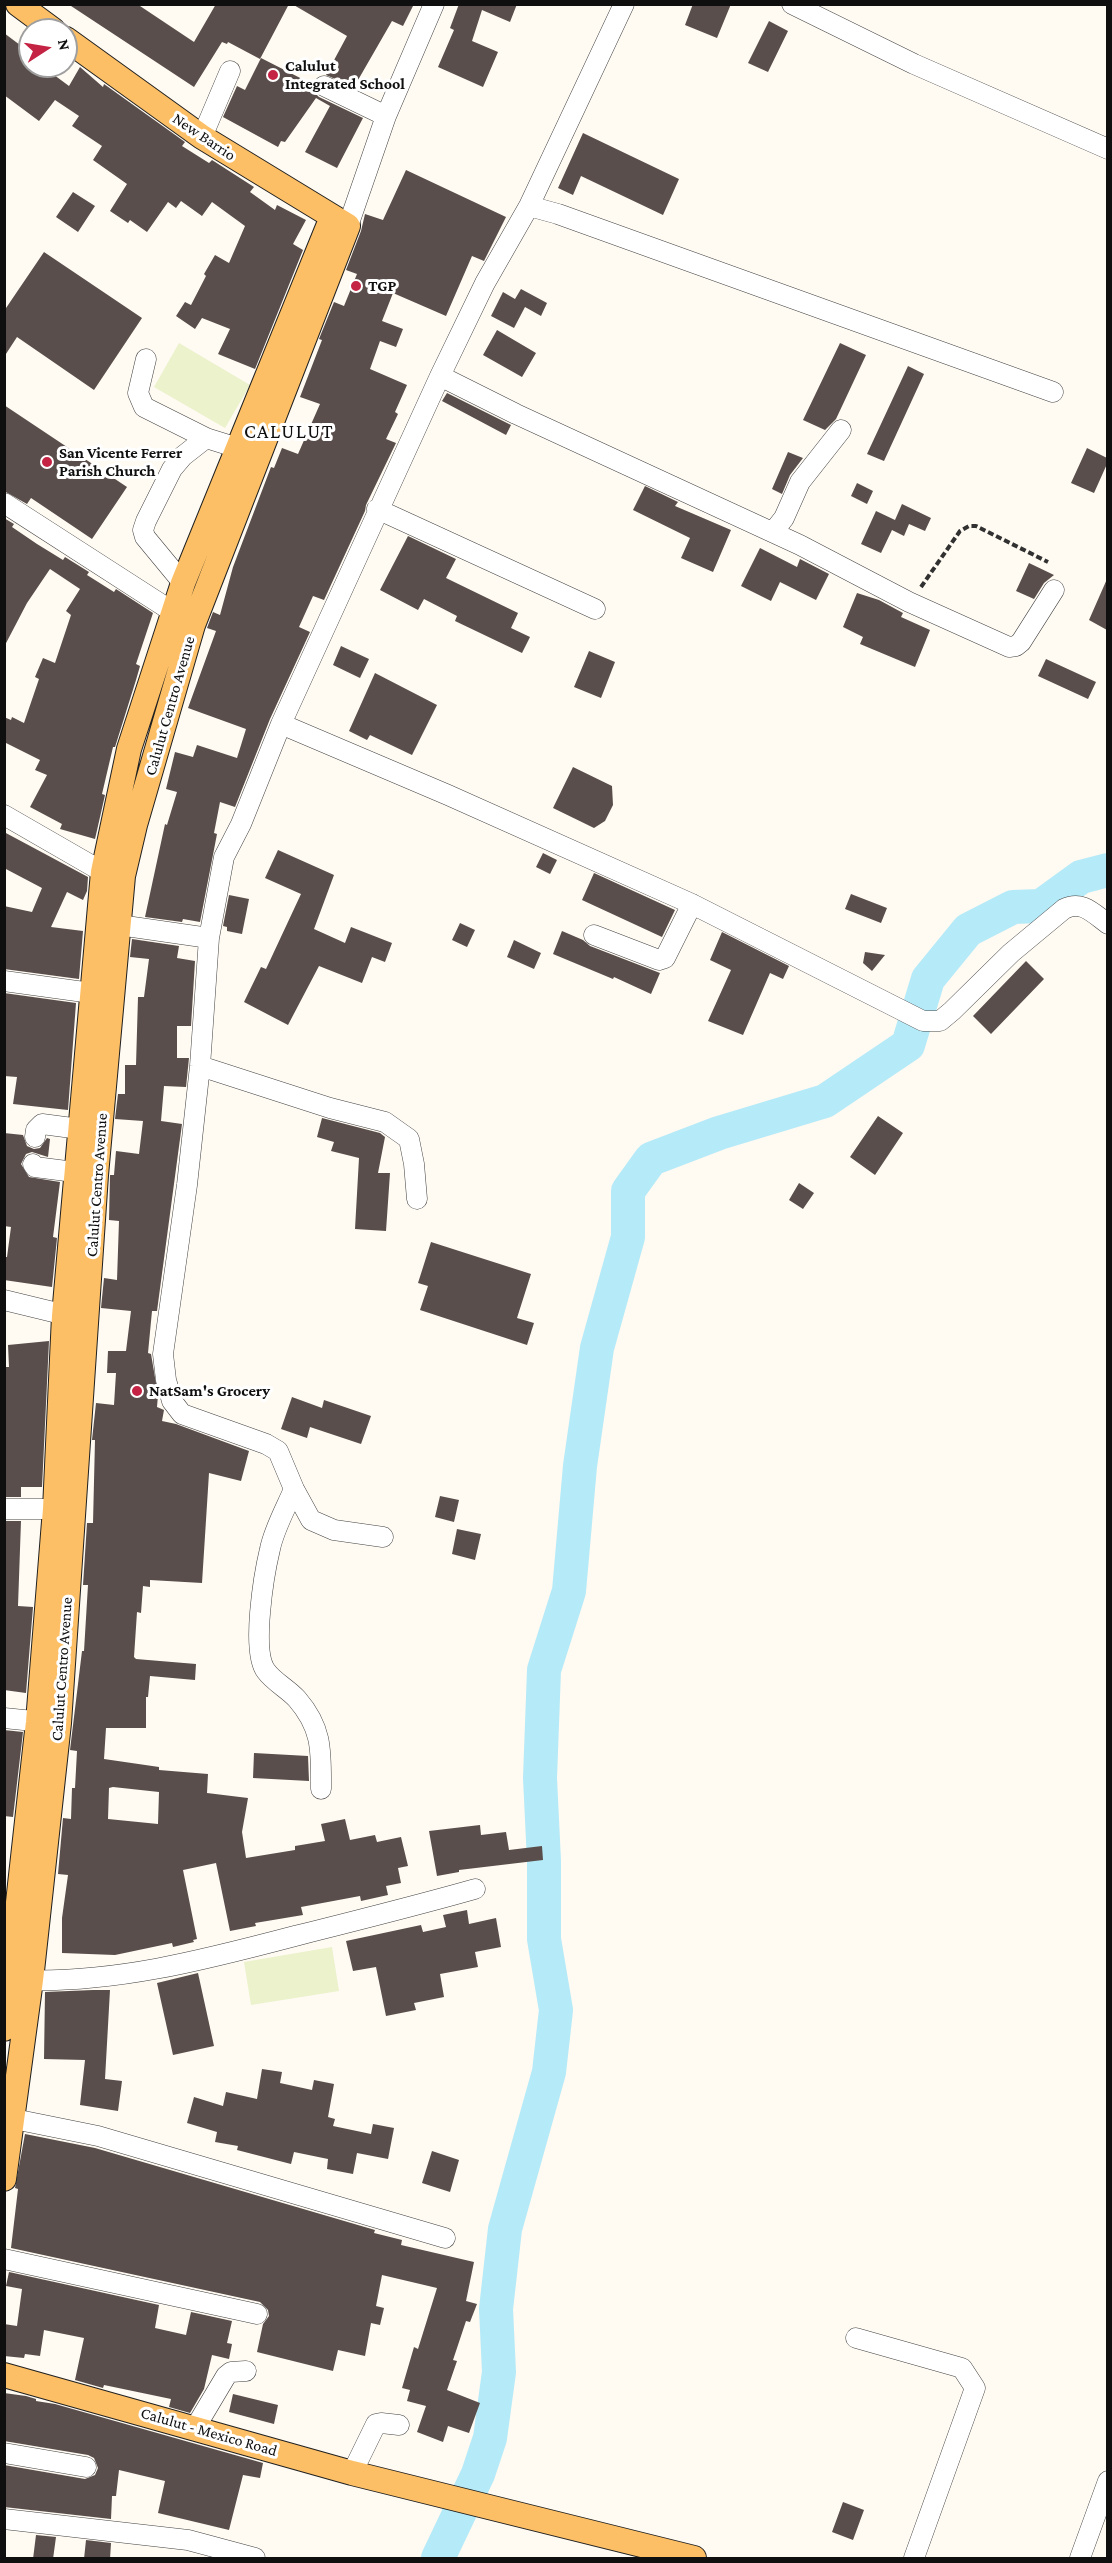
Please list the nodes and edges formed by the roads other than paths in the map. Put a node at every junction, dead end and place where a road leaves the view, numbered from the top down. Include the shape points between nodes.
1 (18, 4) edge
2 (434, 4) edge
3 (624, 4) edge
4 (792, 4) edge
5 (37, 18) edge
6 (78, 48) edge
7 (231, 71) dead end
8 (324, 86) dead end
9 (386, 116) junction
10 (202, 137) junction
11 (1107, 149) edge
12 (529, 206) junction
13 (340, 221) junction
14 (146, 359) dead end
15 (440, 376) junction
16 (1053, 392) dead end
17 (841, 430) dead end
18 (206, 438) junction
19 (248, 451) junction
20 (4, 503) edge
21 (377, 509) junction
22 (773, 532) junction
23 (183, 583) junction
24 (1054, 590) dead end
25 (595, 609) dead end
26 (173, 611) junction
27 (193, 625) junction
28 (281, 724) junction
29 (4, 815) edge
30 (113, 874) junction
31 (692, 904) junction
32 (108, 924) junction
33 (1107, 924) edge
34 (594, 935) dead end
35 (209, 938) junction
36 (4, 981) edge
37 (101, 994) junction
38 (200, 1066) junction
39 (90, 1130) junction
40 (35, 1137) dead end
41 (33, 1164) dead end
42 (86, 1174) junction
43 (417, 1199) dead end
44 (4, 1300) edge
45 (76, 1318) junction
46 (294, 1489) junction
47 (4, 1509) edge
48 (55, 1509) junction
49 (383, 1537) dead end
50 (4, 1718) edge
51 (49, 1723) junction
52 (321, 1790) dead end
53 (475, 1889) dead end
54 (20, 1980) junction
55 (4, 2029) edge
56 (9, 2118) edge
57 (4, 2179) edge
58 (445, 2238) dead end
59 (4, 2259) edge
60 (257, 2314) dead end
61 (856, 2338) dead end
62 (246, 2371) dead end
63 (4, 2375) edge
64 (399, 2425) dead end
65 (195, 2428) junction
66 (4, 2453) edge
67 (86, 2467) dead end
68 (352, 2473) junction
69 (1107, 2481) edge
70 (4, 2519) edge
71 (255, 2559) edge
72 (694, 2559) edge
73 (914, 2559) edge
74 (1080, 2559) edge

1 - 5 main road
2 - 9 street
3 - 12 street
4 - 11 street via 914,64
6 - 10 main road, New Barrio
7 - 10 street
8 - 9 street
9 - 13 street via 367,168
10 - 13 main road, New Barrio
12 - 15 street via 484,283
12 - 16 street
13 - 19 main road, Calulut Centro Avenue
14 - 18 street via 138,393 144,407
15 - 21 street
15 - 22 street
17 - 22 street via 800,482 784,518
18 - 19 street
18 - 23 street via 172,469 143,530
19 - 23 main road, Calulut Centro Avenue
19 - 27 main road, Calulut Centro Avenue
20 - 26 street
21 - 25 street
21 - 28 street
22 - 24 street via 909,602 1009,647 1021,642
23 - 26 main road, Calulut Centro Avenue
26 - 27 street
26 - 30 main road, Calulut Centro Avenue via 129,749
27 - 30 main road, Calulut Centro Avenue via 135,825
28 - 31 street
28 - 35 street via 224,857
29 - 30 street
30 - 32 main road, Calulut Centro Avenue
31 - 33 street via 914,1017 940,1021 1064,909 1073,904 1082,906
31 - 34 street via 665,958 658,960
32 - 35 street
32 - 37 main road, Calulut Centro Avenue
35 - 38 street
36 - 37 street
37 - 39 main road, Calulut Centro Avenue
38 - 43 street via 385,1122 409,1139
38 - 46 street via 164,1341 166,1380 172,1401 182,1414 278,1451
39 - 40 street via 42,1124
39 - 42 main road, Calulut Centro Avenue
41 - 42 street
42 - 45 main road, Calulut Centro Avenue
44 - 45 street
45 - 48 main road, Calulut Centro Avenue
45 - 51 main road, Calulut Centro Avenue
46 - 49 street via 311,1520 334,1530
46 - 52 street via 270,1547 258,1654 266,1671 296,1699 315,1724 321,1747
47 - 48 street
48 - 51 main road, Calulut Centro Avenue
50 - 51 street
51 - 54 main road, Calulut Centro Avenue
53 - 54 street via 156,1970
54 - 55 main road, Calulut Centro Avenue
54 - 56 main road, Calulut Centro Avenue
56 - 57 main road, Calulut Centro Avenue
56 - 58 street via 98,2136
59 - 60 street
61 - 73 street via 962,2368 975,2388
62 - 65 street via 226,2376
63 - 65 main road, Calulut - Mexico Road
64 - 68 street via 376,2424
65 - 68 main road, Calulut - Mexico Road
66 - 67 street
68 - 72 main road, Calulut - Mexico Road
69 - 74 street
70 - 71 street via 188,2540

